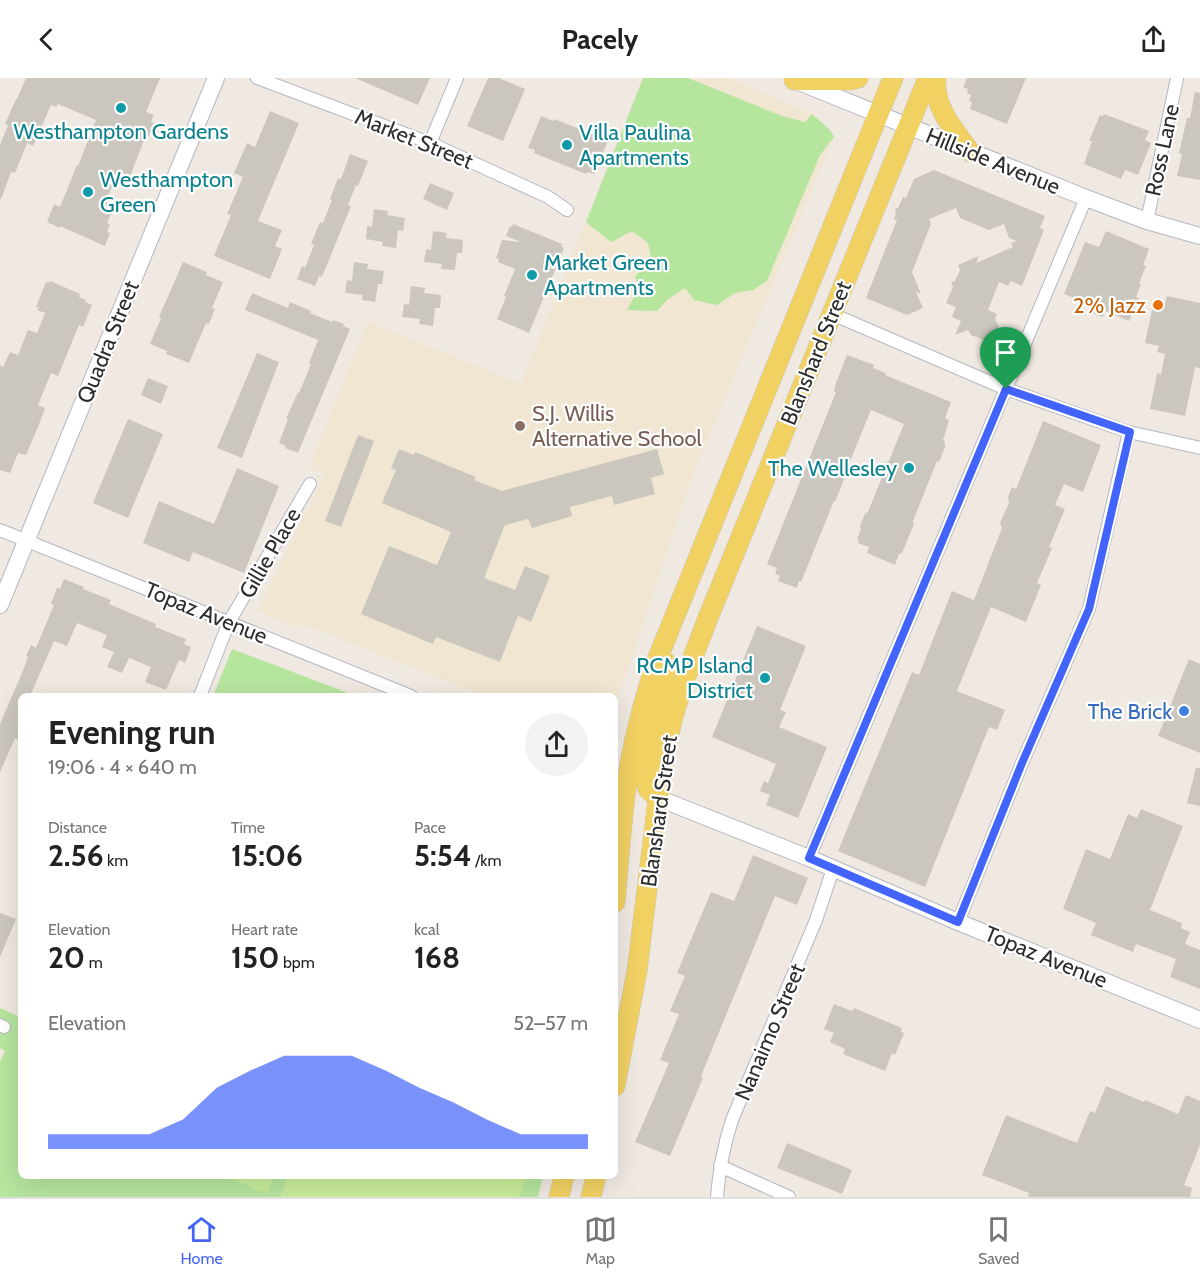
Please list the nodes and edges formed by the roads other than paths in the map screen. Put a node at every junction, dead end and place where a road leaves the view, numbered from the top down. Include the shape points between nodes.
1 (216, 78) edge
2 (257, 78) edge
3 (457, 78) edge
4 (858, 78) edge
5 (893, 78) edge
6 (928, 78) edge
7 (936, 78) edge
8 (1177, 78) edge
9 (792, 79) edge
10 (878, 114) junction
11 (908, 127) junction
12 (430, 143) junction
13 (970, 152) junction
14 (1086, 198) junction
15 (567, 210) dead end
16 (1147, 221) junction
17 (1200, 236) edge
18 (832, 314) junction
19 (1006, 389) junction
20 (1130, 432) junction
21 (1200, 448) edge
22 (310, 484) dead end
23 (0, 530) edge
24 (26, 541) junction
25 (0, 605) edge
26 (679, 605) junction
27 (230, 622) junction
28 (201, 693) edge
29 (404, 693) edge
30 (621, 780) edge
31 (658, 798) junction
32 (618, 841) edge
33 (809, 858) junction
34 (832, 869) junction
35 (958, 922) junction
36 (1200, 1020) edge
37 (618, 1070) edge
38 (720, 1166) junction
39 (563, 1179) edge
40 (595, 1179) edge
41 (559, 1197) edge
42 (591, 1197) edge
43 (717, 1197) edge
44 (789, 1197) edge

1 - 24 main road, Quadra Street
2 - 12 street, Market Street
3 - 12 street
4 - 9 main road
5 - 10 main road, Blanshard Street
6 - 11 main road, Blanshard Street
7 - 13 main road via 940,110
8 - 16 street, Ross Lane
9 - 10 main road, Hillside Avenue
10 - 11 main road, Hillside Avenue
10 - 26 main road, Blanshard Street
11 - 13 main road, Hillside Avenue
11 - 18 main road, Blanshard Street
12 - 15 street, Market Street via 548,197
13 - 14 main road, Hillside Avenue
14 - 16 main road, Hillside Avenue
14 - 19 street
16 - 17 main road, Hillside Avenue
18 - 19 street
18 - 31 main road, Blanshard Street via 687,672 675,708
19 - 20 street
19 - 33 street
20 - 21 street
20 - 35 street via 1089,609
22 - 27 street, Gillie Place
23 - 24 street, Topaz Avenue
24 - 25 main road, Quadra Street
24 - 27 street, Topaz Avenue
26 - 30 main road, Blanshard Street via 657,660
26 - 31 main road via 645,780
27 - 28 street, Gillie Place
27 - 29 street, Topaz Avenue
30 - 32 main road, Blanshard Street
31 - 33 main road, Topaz Avenue
31 - 37 main road, Blanshard Street via 637,971
33 - 34 main road, Topaz Avenue
34 - 35 main road, Topaz Avenue
34 - 38 street, Nanaimo Street via 816,920 732,1120
35 - 36 main road, Topaz Avenue
38 - 43 street, Nanaimo Street
38 - 44 street
39 - 41 main road
40 - 42 main road

